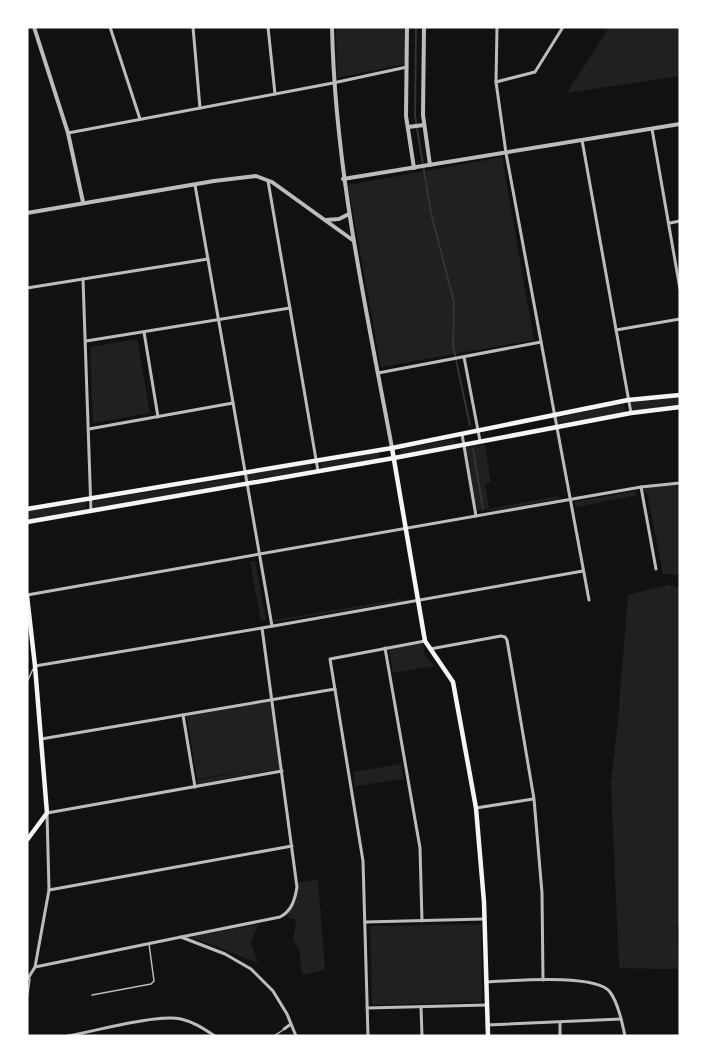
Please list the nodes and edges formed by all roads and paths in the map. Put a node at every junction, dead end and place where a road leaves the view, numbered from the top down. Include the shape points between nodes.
1 (34, 27) edge
2 (110, 27) edge
3 (193, 27) edge
4 (268, 27) edge
5 (332, 27) edge
6 (407, 27) edge
7 (424, 27) edge
8 (497, 27) edge
9 (563, 27) edge
10 (407, 67) junction
11 (496, 82) junction
12 (333, 83) junction
13 (275, 94) junction
14 (200, 108) junction
15 (140, 119) junction
16 (680, 124) edge
17 (416, 126) junction
18 (652, 129) junction
19 (68, 133) junction
20 (582, 140) junction
21 (506, 153) junction
22 (425, 166) junction
23 (414, 168) junction
24 (267, 179) junction
25 (343, 179) junction
26 (195, 184) junction
27 (83, 202) junction
28 (27, 213) edge
29 (349, 214) junction
30 (326, 220) junction
31 (680, 221) edge
32 (670, 223) junction
33 (354, 241) junction
34 (208, 259) junction
35 (83, 279) junction
36 (27, 288) edge
37 (680, 289) edge
38 (290, 308) junction
39 (680, 319) edge
40 (218, 320) junction
41 (616, 330) junction
42 (144, 332) junction
43 (86, 341) junction
44 (541, 342) junction
45 (464, 357) junction
46 (378, 373) junction
47 (680, 396) edge
48 (628, 400) junction
49 (233, 404) junction
50 (680, 407) edge
51 (631, 413) junction
52 (553, 414) junction
53 (158, 417) junction
54 (555, 427) junction
55 (89, 429) junction
56 (478, 429) junction
57 (461, 433) junction
58 (480, 441) junction
59 (464, 445) junction
60 (392, 447) junction
61 (394, 458) junction
62 (316, 461) junction
63 (318, 471) junction
64 (244, 473) junction
65 (680, 483) edge
66 (246, 484) junction
67 (641, 487) junction
68 (90, 499) junction
69 (571, 501) junction
70 (27, 509) edge
71 (91, 511) junction
72 (476, 516) junction
73 (27, 522) edge
74 (408, 529) junction
75 (259, 555) junction
76 (656, 569) dead end
77 (584, 571) junction
78 (27, 596) edge
79 (418, 600) junction
80 (588, 600) dead end
81 (272, 627) junction
82 (261, 628) junction
83 (425, 640) junction
84 (385, 648) junction
85 (430, 649) junction
86 (35, 666) junction
87 (27, 682) edge
88 (335, 689) junction
89 (271, 700) junction
90 (183, 715) junction
91 (41, 739) junction
92 (282, 771) junction
93 (195, 786) junction
94 (534, 799) junction
95 (476, 808) junction
96 (47, 813) junction
97 (27, 840) edge
98 (292, 846) junction
99 (49, 890) junction
100 (485, 919) junction
101 (422, 921) junction
102 (365, 922) junction
103 (181, 937) junction
104 (148, 943) junction
105 (35, 968) junction
106 (28, 979) edge
107 (543, 980) junction
108 (486, 982) junction
109 (92, 995) dead end
110 (27, 1000) edge
111 (487, 1005) junction
112 (421, 1007) junction
113 (368, 1008) junction
114 (621, 1019) junction
115 (560, 1022) junction
116 (291, 1023) junction
117 (488, 1025) junction
118 (284, 1029) joint
119 (68, 1036) edge
120 (215, 1036) edge
121 (274, 1036) edge
122 (296, 1036) edge
123 (368, 1036) edge
124 (422, 1036) edge
125 (488, 1036) edge
126 (560, 1036) edge
127 (624, 1036) edge

1 - 19 street
2 - 15 street
3 - 14 street
4 - 13 street
5 - 12 street
6 - 10 street
7 - 17 street
8 - 11 street
9 - 11 street via 535,72
10 - 12 street
10 - 17 street via 406,116
11 - 21 street
12 - 13 street
12 - 25 street
13 - 14 street
14 - 15 street
15 - 19 street
16 - 18 street
17 - 22 street
17 - 23 street
18 - 20 street
18 - 32 street
19 - 27 street
20 - 21 street
20 - 41 street
21 - 22 street
21 - 44 street
22 - 23 street
23 - 25 street
24 - 26 street via 256,176
24 - 30 street
24 - 38 street
25 - 29 street
26 - 27 street
26 - 34 street
27 - 28 street
29 - 30 street
29 - 33 street
30 - 33 street
31 - 32 street
32 - 37 street
33 - 46 street
34 - 35 street
34 - 40 street
35 - 36 street
35 - 43 street
38 - 40 street
38 - 62 street
39 - 41 street
40 - 42 street
40 - 49 street
41 - 48 street
42 - 43 street
42 - 53 street
43 - 55 street
44 - 45 street
44 - 52 street
45 - 46 street
45 - 56 street
46 - 60 street
47 - 48 main road
48 - 51 street
48 - 52 main road
49 - 53 street
49 - 64 street
50 - 51 main road
51 - 54 main road
52 - 54 street
52 - 56 main road
53 - 55 street
54 - 58 main road
54 - 69 street
55 - 68 street
56 - 57 main road
56 - 58 street
57 - 59 street
57 - 60 main road
58 - 59 main road
59 - 61 main road
59 - 72 street
60 - 61 main road
60 - 62 main road
61 - 63 main road
61 - 74 main road
62 - 63 street
62 - 64 main road
63 - 66 main road
64 - 66 street
64 - 68 main road
65 - 67 street
66 - 71 main road
66 - 75 street
67 - 69 street
67 - 76 street
68 - 70 main road
68 - 71 street
69 - 72 street
69 - 77 street
71 - 73 main road
72 - 74 street
74 - 75 street
74 - 79 main road
75 - 78 street
75 - 81 street
77 - 79 street
77 - 80 street
78 - 86 main road
79 - 81 street
79 - 83 main road
81 - 82 street
82 - 86 street
82 - 89 street
83 - 84 street
83 - 85 main road
84 - 88 street via 331,657
84 - 101 street via 420,848
85 - 94 street via 505,637
85 - 95 main road via 453,682
86 - 87 lane
86 - 91 main road
88 - 89 street
88 - 102 street via 363,861
89 - 90 street
89 - 92 street
90 - 91 street
90 - 93 street
91 - 96 main road
92 - 93 street
92 - 98 street
93 - 96 street
94 - 95 street
94 - 107 street via 542,893
95 - 100 main road
96 - 97 main road
96 - 99 street
98 - 99 street
98 - 103 street via 297,887 285,915
99 - 105 street
100 - 101 street
100 - 108 main road
101 - 102 street
102 - 113 street
103 - 104 street
103 - 116 street via 251,969 273,991
104 - 105 street
104 - 109 lane via 152,984
105 - 106 street
106 - 110 lane
107 - 108 street
107 - 114 street via 605,987
108 - 111 main road
111 - 112 street
111 - 117 main road
112 - 113 street
112 - 124 street
113 - 123 street
114 - 115 street
114 - 127 street
115 - 117 street
115 - 126 street
116 - 118 street
116 - 122 street
117 - 125 main road
118 - 121 lane
119 - 120 street via 163,1018 198,1025

